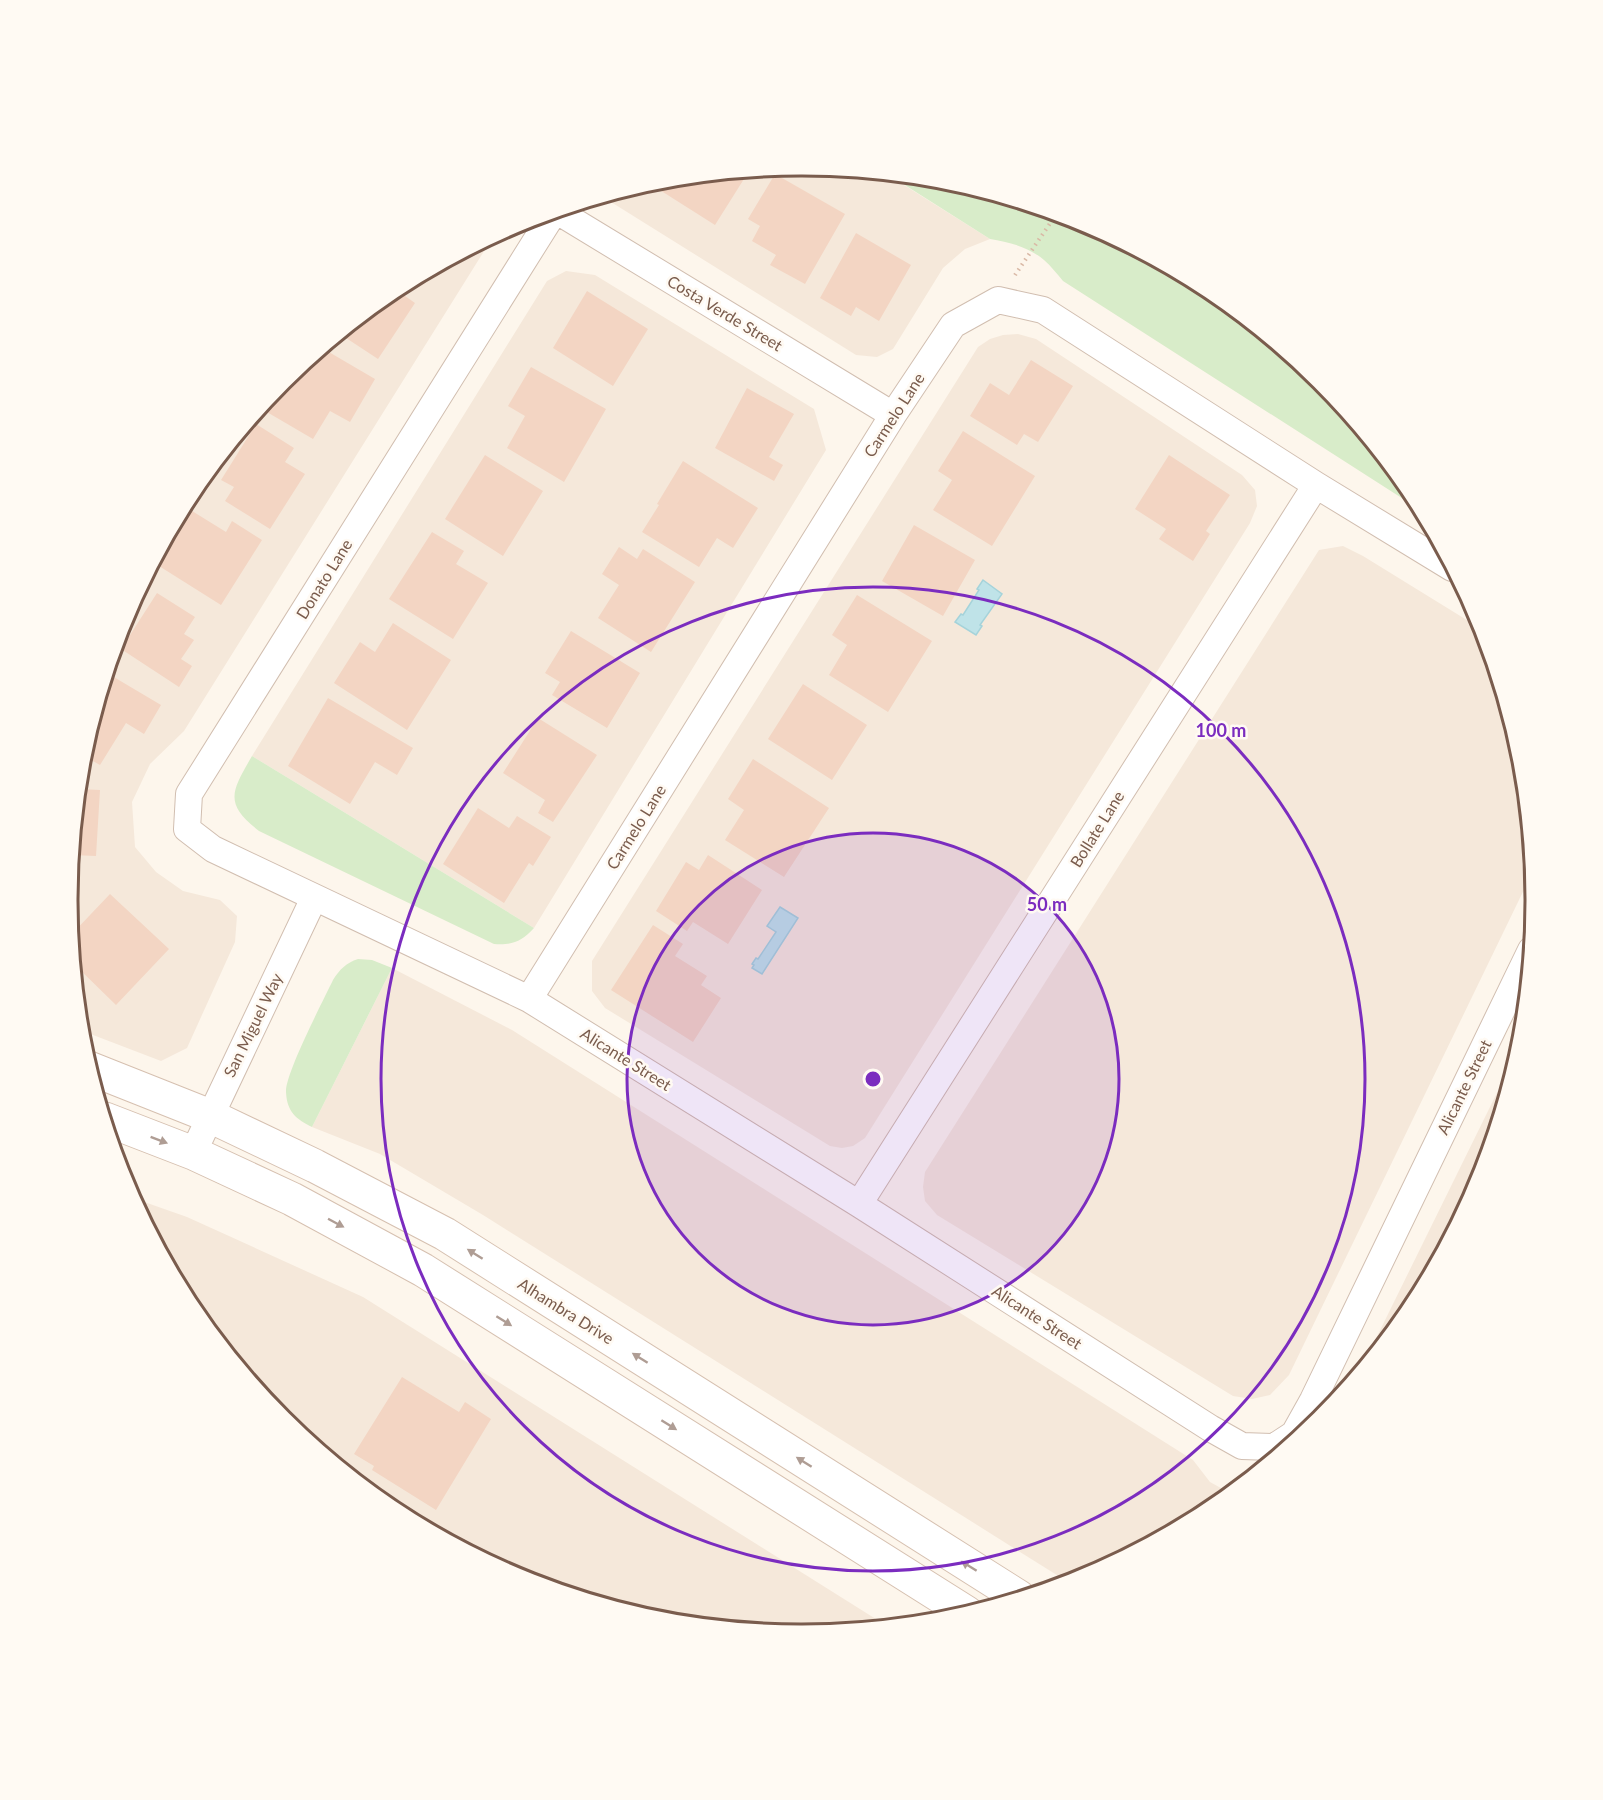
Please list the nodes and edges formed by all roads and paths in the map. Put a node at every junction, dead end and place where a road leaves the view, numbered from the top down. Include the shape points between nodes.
1 (565, 217) edge
2 (1049, 221) edge
3 (547, 223) edge
4 (998, 300) junction
5 (893, 415) junction
6 (1316, 485) junction
7 (1440, 561) edge
8 (314, 898) junction
9 (1521, 971) edge
10 (529, 999) junction
11 (99, 1072) edge
12 (210, 1116) junction
13 (113, 1122) edge
14 (193, 1153) junction
15 (859, 1204) junction
16 (1299, 1425) edge
17 (1280, 1443) edge
18 (1010, 1592) edge
19 (957, 1607) edge

1 - 5 street, Costa Verde Street
2 - 4 path
3 - 8 street, Donato Lane via 189,794 188,829 213,849
4 - 5 street, Carmelo Lane via 953,325
4 - 6 street via 1043,310
5 - 10 street, Carmelo Lane
6 - 7 street
6 - 15 street, Bollate Lane
8 - 10 street, Alicante Street
8 - 12 street, San Miguel Way
9 - 16 street, Alicante Street
10 - 15 street, Alicante Street
11 - 12 main road, Alhambra Drive
12 - 14 street, San Miguel Way
18 -> 12 main road, Alhambra Drive via 444,1234
13 -> 14 main road
14 -> 19 main road via 292,1199 423,1270
15 - 17 street, Alicante Street via 1209,1428 1242,1446 1274,1447

